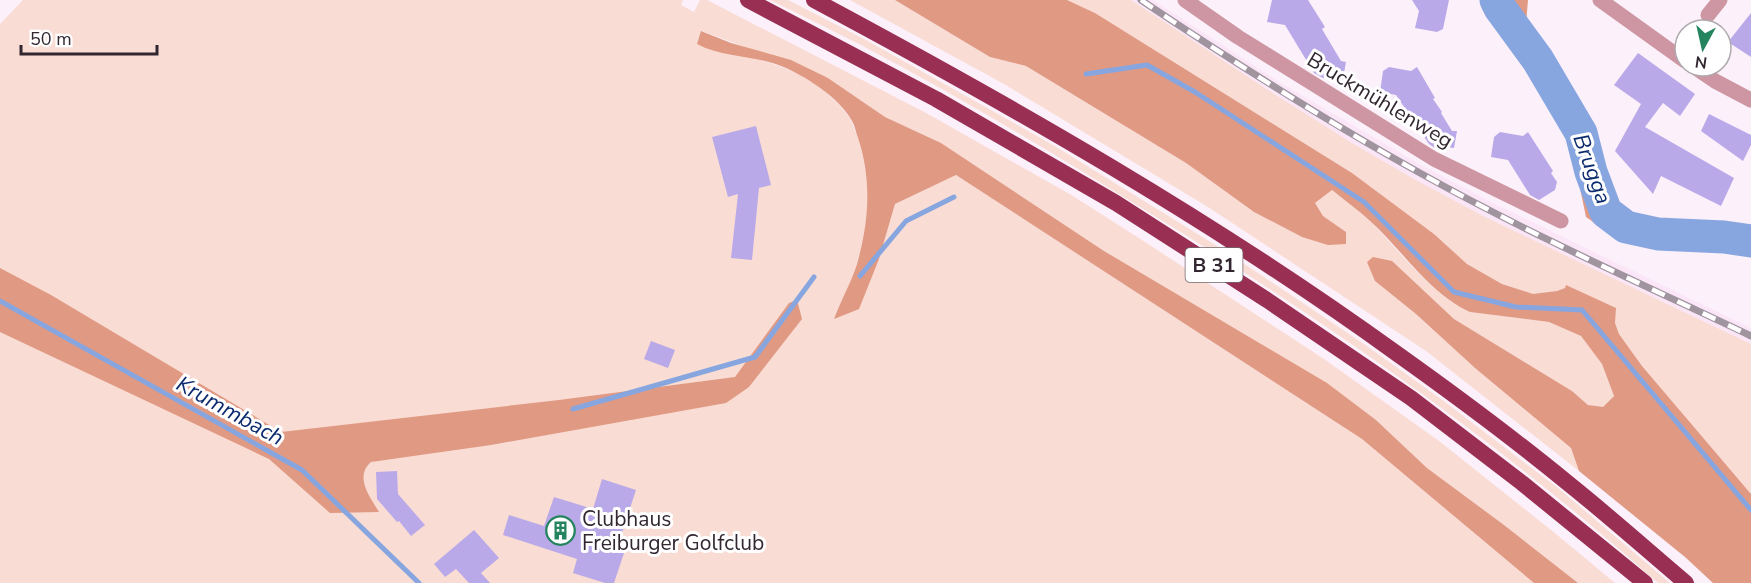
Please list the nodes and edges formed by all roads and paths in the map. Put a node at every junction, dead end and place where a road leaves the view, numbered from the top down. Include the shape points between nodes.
1 (748, 0) edge
2 (814, 0) edge
3 (1185, 0) edge
4 (1600, 0) edge
5 (1720, 0) edge
6 (1708, 15) dead end
7 (1673, 52) edge
8 (1711, 78) edge
9 (1751, 100) edge
10 (1561, 221) dead end
11 (1645, 583) edge
12 (1686, 583) edge

1 - 11 highway, B 31 via 936,99 1096,191 1267,300 1411,398
2 - 12 highway, B 31 via 1072,144 1268,265 1494,426
3 - 10 street, Bruckmühlenweg via 1434,159
4 - 7 street
5 - 6 street
8 - 9 street

